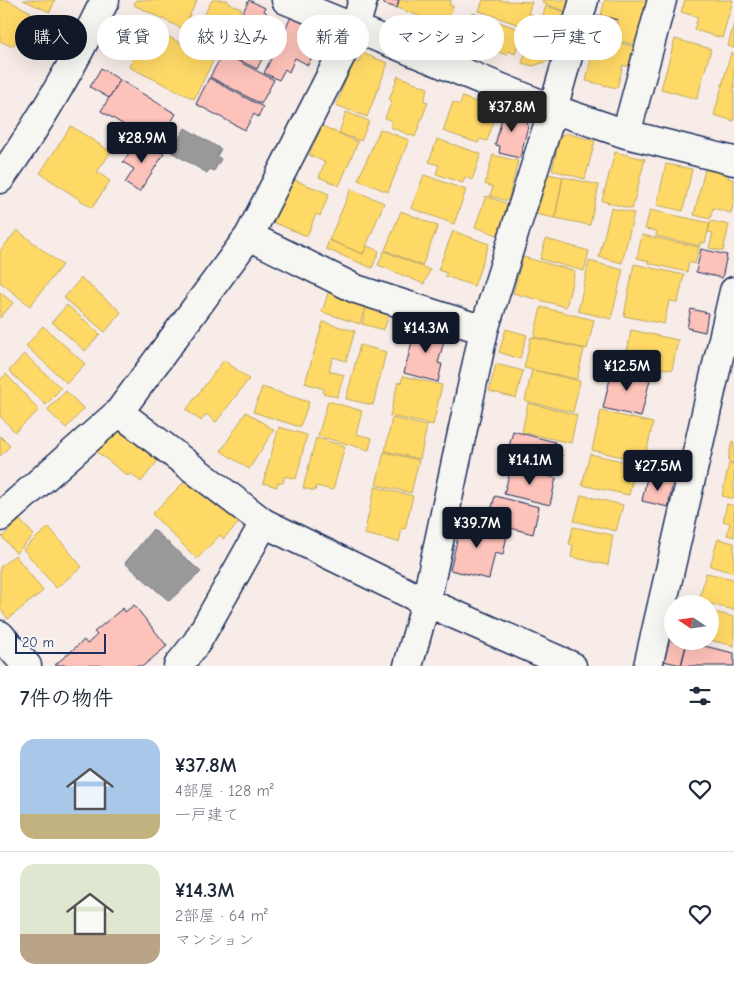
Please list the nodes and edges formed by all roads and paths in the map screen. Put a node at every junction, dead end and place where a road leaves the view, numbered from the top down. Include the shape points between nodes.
1 (106, 0) edge
2 (286, 0) edge
3 (363, 0) edge
4 (584, 0) edge
5 (662, 0) edge
6 (323, 15) edge
7 (359, 15) edge
8 (369, 34) edge
9 (339, 60) edge
10 (553, 109) junction
11 (626, 134) junction
12 (734, 161) edge
13 (0, 179) edge
14 (249, 236) junction
15 (734, 291) edge
16 (484, 330) junction
17 (119, 412) junction
18 (0, 517) edge
19 (264, 523) junction
20 (426, 602) junction
21 (0, 634) edge
22 (26, 666) edge
23 (178, 666) edge
24 (408, 666) edge
25 (572, 666) edge
26 (648, 666) edge

1 - 13 street via 28,139
2 - 6 street
3 - 7 street
4 - 10 street
5 - 11 street
8 - 10 street
9 - 14 street
10 - 11 street
10 - 16 street
11 - 12 street
14 - 16 street via 356,289
14 - 17 street
15 - 26 street
16 - 20 street
17 - 18 street
17 - 19 street
19 - 20 street
19 - 23 street via 197,642
20 - 24 street
20 - 25 street
21 - 22 street

